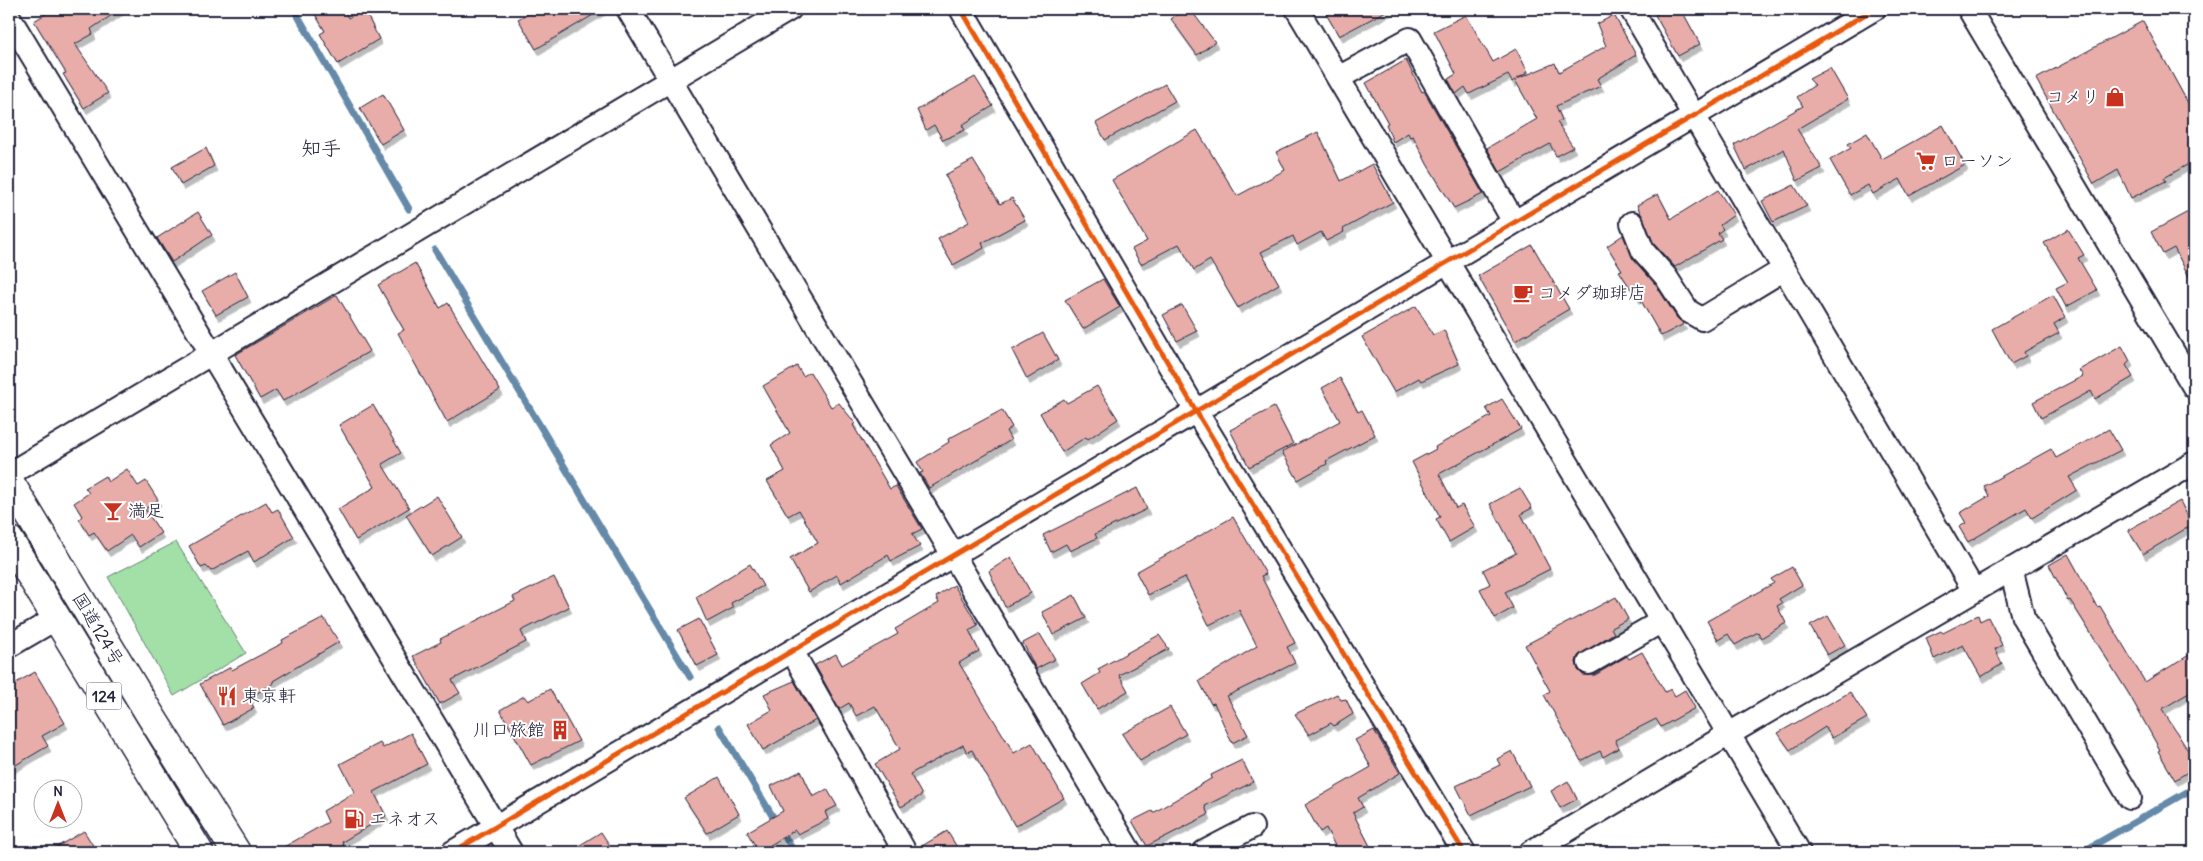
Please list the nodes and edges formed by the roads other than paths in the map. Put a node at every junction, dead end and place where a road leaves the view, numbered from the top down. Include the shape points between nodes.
1 (628, 9) edge
2 (790, 9) edge
3 (961, 9) edge
4 (1297, 9) edge
5 (1631, 9) edge
6 (1874, 9) edge
7 (1969, 9) edge
8 (9, 17) edge
9 (1338, 78) junction
10 (670, 81) junction
11 (1695, 116) junction
12 (1514, 222) junction
13 (1632, 223) dead end
14 (1447, 262) junction
15 (1784, 270) junction
16 (212, 354) junction
17 (2194, 387) edge
18 (1196, 412) junction
19 (2194, 463) edge
20 (9, 474) edge
21 (9, 481) edge
22 (9, 540) edge
23 (954, 555) junction
24 (2011, 569) junction
25 (1974, 591) junction
26 (57, 618) junction
27 (1662, 621) junction
28 (9, 646) edge
29 (792, 651) junction
30 (1589, 663) dead end
31 (1729, 734) junction
32 (2130, 798) dead end
33 (496, 827) junction
34 (1252, 827) dead end
35 (199, 852) edge
36 (236, 852) edge
37 (453, 852) edge
38 (511, 852) edge
39 (906, 852) edge
40 (1130, 852) edge
41 (1204, 852) edge
42 (1464, 852) edge
43 (1531, 852) edge
44 (1799, 852) edge

1 - 10 street
2 - 10 street
3 - 18 street
4 - 9 street
5 - 11 street
6 - 11 street
7 - 17 street
8 - 16 street
9 - 12 street via 1410,39
9 - 14 street
10 - 16 street
10 - 23 street
11 - 12 street
11 - 15 street
12 - 14 street
13 - 15 street via 1643,252 1666,277 1688,311 1702,319
14 - 18 street
14 - 27 street
15 - 25 street
16 - 20 street
16 - 33 street
18 - 23 street
18 - 42 street
19 - 24 street
21 - 36 highway, 国道124号 / 124 via 148,713
22 - 26 highway, 国道124号 / 124
23 - 29 street
23 - 40 street
24 - 25 street
24 - 32 street via 2023,617
25 - 31 street
26 - 28 street
26 - 35 highway, 国道124号 / 124
27 - 30 street
27 - 31 street
29 - 33 street
29 - 39 street
31 - 43 street
31 - 44 street
33 - 37 street
33 - 38 street
34 - 41 street

